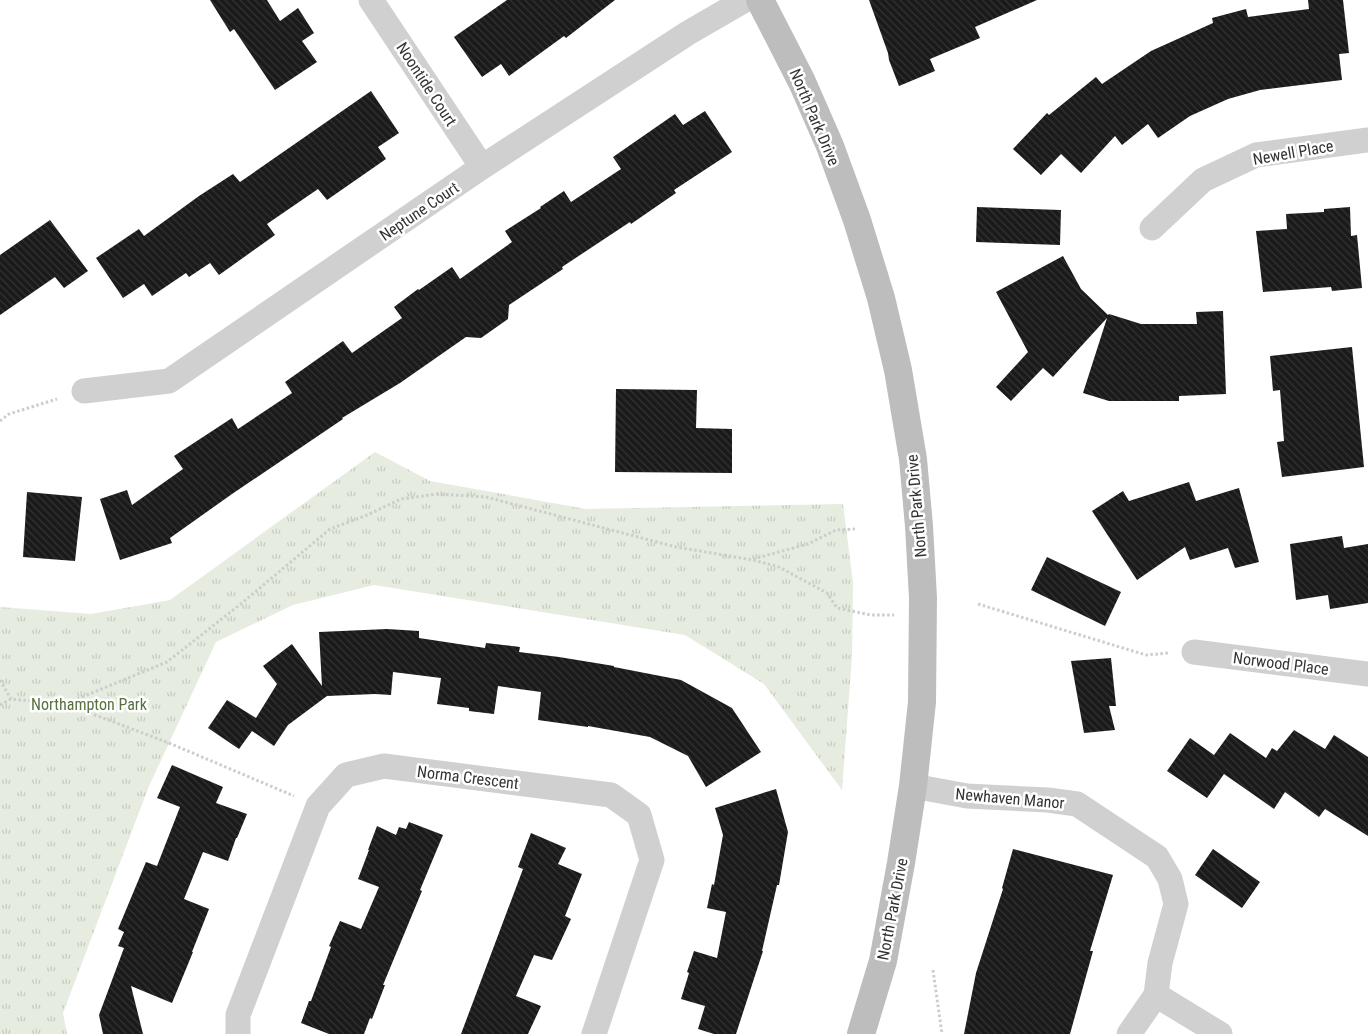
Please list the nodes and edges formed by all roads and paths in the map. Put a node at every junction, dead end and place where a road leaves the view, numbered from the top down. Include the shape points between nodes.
1 (371, 0) edge
2 (745, 0) edge
3 (760, 0) edge
4 (1368, 140) edge
5 (482, 168) junction
6 (1152, 228) dead end
7 (84, 391) joint
8 (0, 421) edge
9 (855, 529) dead end
10 (753, 560) junction
11 (978, 604) dead end
12 (923, 614) junction
13 (1194, 652) joint
14 (1368, 674) edge
15 (0, 680) edge
16 (11, 699) junction
17 (65, 704) junction
18 (0, 705) edge
19 (913, 786) junction
20 (318, 806) junction
21 (933, 970) dead end
22 (1156, 995) junction
23 (238, 1034) edge
24 (594, 1034) edge
25 (861, 1034) edge
26 (942, 1034) edge
27 (1129, 1034) edge
28 (1220, 1034) edge

1 - 5 street, Noontide Court
2 - 5 street, Neptune Court via 688,33
3 - 12 main road, North Park Drive via 830,146 881,298 898,370 913,459
4 - 6 street, Newell Place via 1256,155 1203,180
5 - 7 street, Neptune Court via 169,381
7 - 8 path via 25,408
9 - 10 path via 836,530 808,544
10 - 12 path via 779,567 827,593 837,608 871,615
10 - 17 path via 676,547 486,497 437,494 401,499 330,529 167,662
11 - 13 path via 1146,654
12 - 19 main road, North Park Drive via 922,702
13 - 14 street, Norwood Place
15 - 16 path
16 - 17 path
16 - 18 path
17 - 20 path via 169,742
19 - 22 street, Newhaven Manor via 967,796 1077,804 1157,857 1170,879 1176,904 1160,963
19 - 25 main road, North Park Drive via 883,961
20 - 23 street, Norma Crescent via 238,1015
20 - 24 street, Norma Crescent via 346,775 384,766 611,795 640,816 652,860
21 - 26 path
22 - 27 street, Newhaven Manor
22 - 28 street

